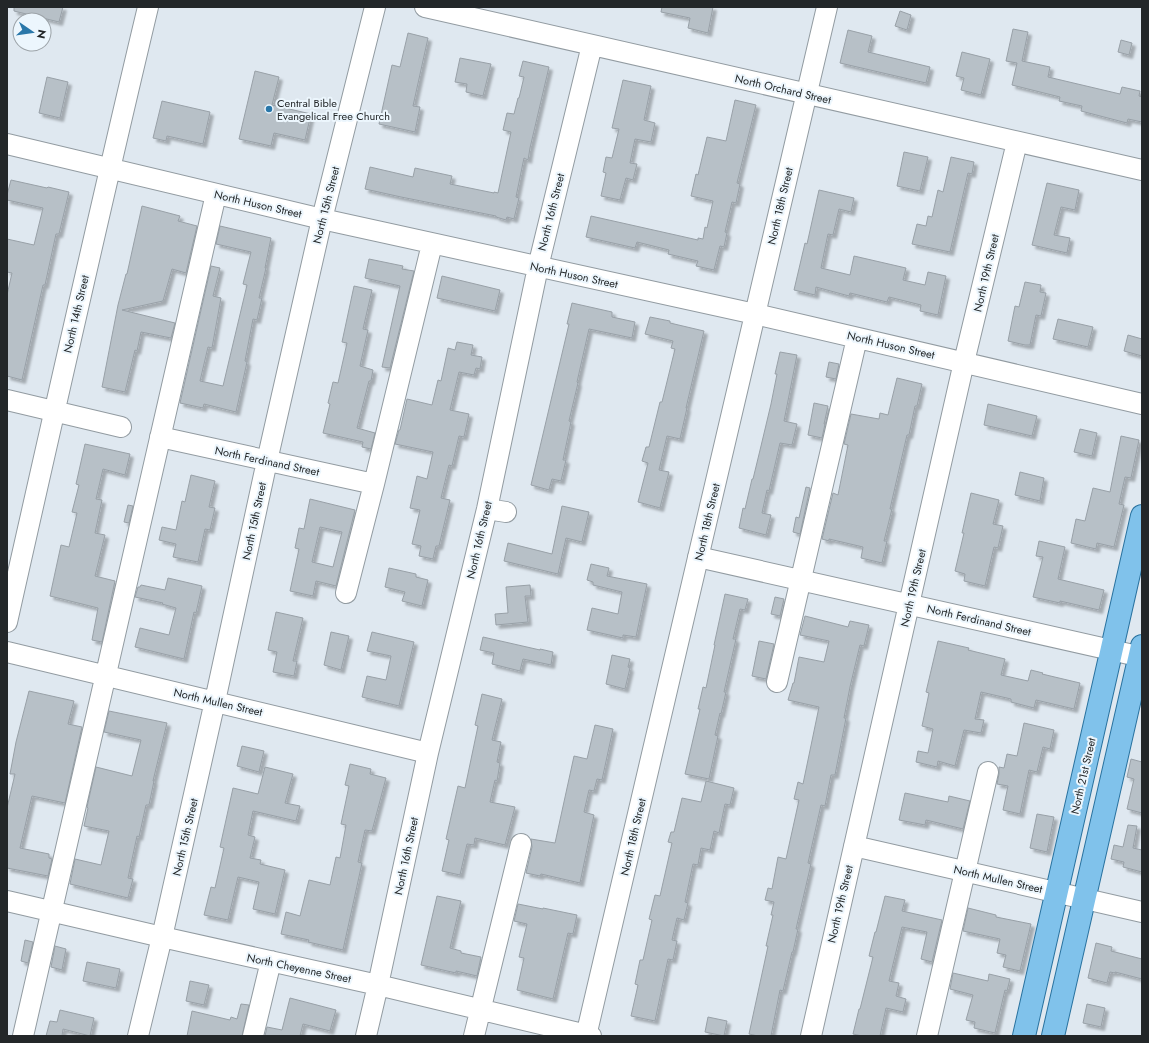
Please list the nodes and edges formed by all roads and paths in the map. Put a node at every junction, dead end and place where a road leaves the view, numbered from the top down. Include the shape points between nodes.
1 (148, 7) edge
2 (375, 7) edge
3 (425, 7) edge
4 (827, 7) edge
5 (592, 45) junction
6 (807, 94) junction
7 (1017, 142) junction
8 (7, 144) edge
9 (110, 169) junction
10 (1142, 170) edge
11 (216, 194) junction
12 (322, 219) junction
13 (432, 244) junction
14 (538, 267) junction
15 (755, 314) junction
16 (857, 338) junction
17 (964, 362) junction
18 (7, 400) edge
19 (1142, 404) edge
20 (54, 411) junction
21 (121, 427) dead end
22 (160, 437) junction
23 (267, 461) junction
24 (374, 484) junction
25 (1142, 516) edge
26 (698, 557) junction
27 (801, 580) junction
28 (346, 593) dead end
29 (909, 605) junction
30 (7, 622) edge
31 (1112, 650) junction
32 (7, 652) edge
33 (1141, 653) edge
34 (105, 675) junction
35 (777, 682) dead end
36 (215, 701) junction
37 (428, 753) junction
38 (988, 772) dead end
39 (521, 844) dead end
40 (854, 846) junction
41 (966, 872) junction
42 (1056, 892) junction
43 (1084, 898) junction
44 (7, 902) edge
45 (52, 912) junction
46 (1142, 912) edge
47 (162, 937) junction
48 (271, 961) junction
49 (378, 985) junction
50 (481, 1010) junction
51 (23, 1036) edge
52 (138, 1036) edge
53 (253, 1036) edge
54 (366, 1036) edge
55 (474, 1036) edge
56 (588, 1036) edge
57 (811, 1036) edge
58 (927, 1036) edge
59 (1024, 1036) edge
60 (1053, 1036) edge

1 - 9 street, North 14th Street
2 - 12 street, North 15th Street
3 - 5 street, North Orchard Street
4 - 6 street, North 18th Street
5 - 6 street, North Orchard Street
5 - 14 street, North 16th Street
6 - 7 street, North Orchard Street
6 - 15 street, North 18th Street
7 - 10 street, North Orchard Street
7 - 17 street, North 19th Street
8 - 9 street, North Huson Street
9 - 11 street, North Huson Street
9 - 20 street, North 14th Street
11 - 12 street, North Huson Street
11 - 22 street
12 - 13 street, North Huson Street
12 - 23 street, North 15th Street
13 - 14 street, North Huson Street
13 - 24 street
14 - 15 street, North Huson Street
14 - 37 street, North 16th Street via 497,511
15 - 16 street, North Huson Street
15 - 26 street, North 18th Street
16 - 17 street, North Huson Street
16 - 27 street
17 - 19 street, North Huson Street
17 - 29 street, North 19th Street
18 - 20 street
20 - 21 street
20 - 30 street, North 14th Street
22 - 23 street, North Ferdinand Street
22 - 34 street
23 - 24 street, North Ferdinand Street
23 - 36 street, North 15th Street
24 - 28 street
25 - 31 main road, North 21st Street
26 - 27 street, North Ferdinand Street
26 - 56 street, North 18th Street
27 - 29 street, North Ferdinand Street
27 - 35 street
29 - 31 street, North Ferdinand Street
29 - 40 street, North 19th Street
31 - 33 street, North Ferdinand Street
31 - 42 main road, North 21st Street
32 - 34 street, North Mullen Street
33 - 43 main road
34 - 36 street, North Mullen Street
34 - 45 street
36 - 37 street, North Mullen Street
36 - 47 street, North 15th Street
37 - 49 street, North 16th Street
38 - 41 street
39 - 50 street
40 - 41 street, North Mullen Street
40 - 57 street, North 19th Street
41 - 42 street, North Mullen Street
41 - 58 street
42 - 43 street, North Mullen Street
42 - 59 main road, North 21st Street
43 - 46 street, North Mullen Street
43 - 60 main road
44 - 45 street, North Cheyenne Street
45 - 47 street, North Cheyenne Street
45 - 51 street
47 - 48 street, North Cheyenne Street
47 - 52 street, North 15th Street
48 - 49 street, North Cheyenne Street
48 - 53 street
49 - 50 street, North Cheyenne Street
49 - 54 street, North 16th Street
50 - 55 street
50 - 56 street, North Cheyenne Street

